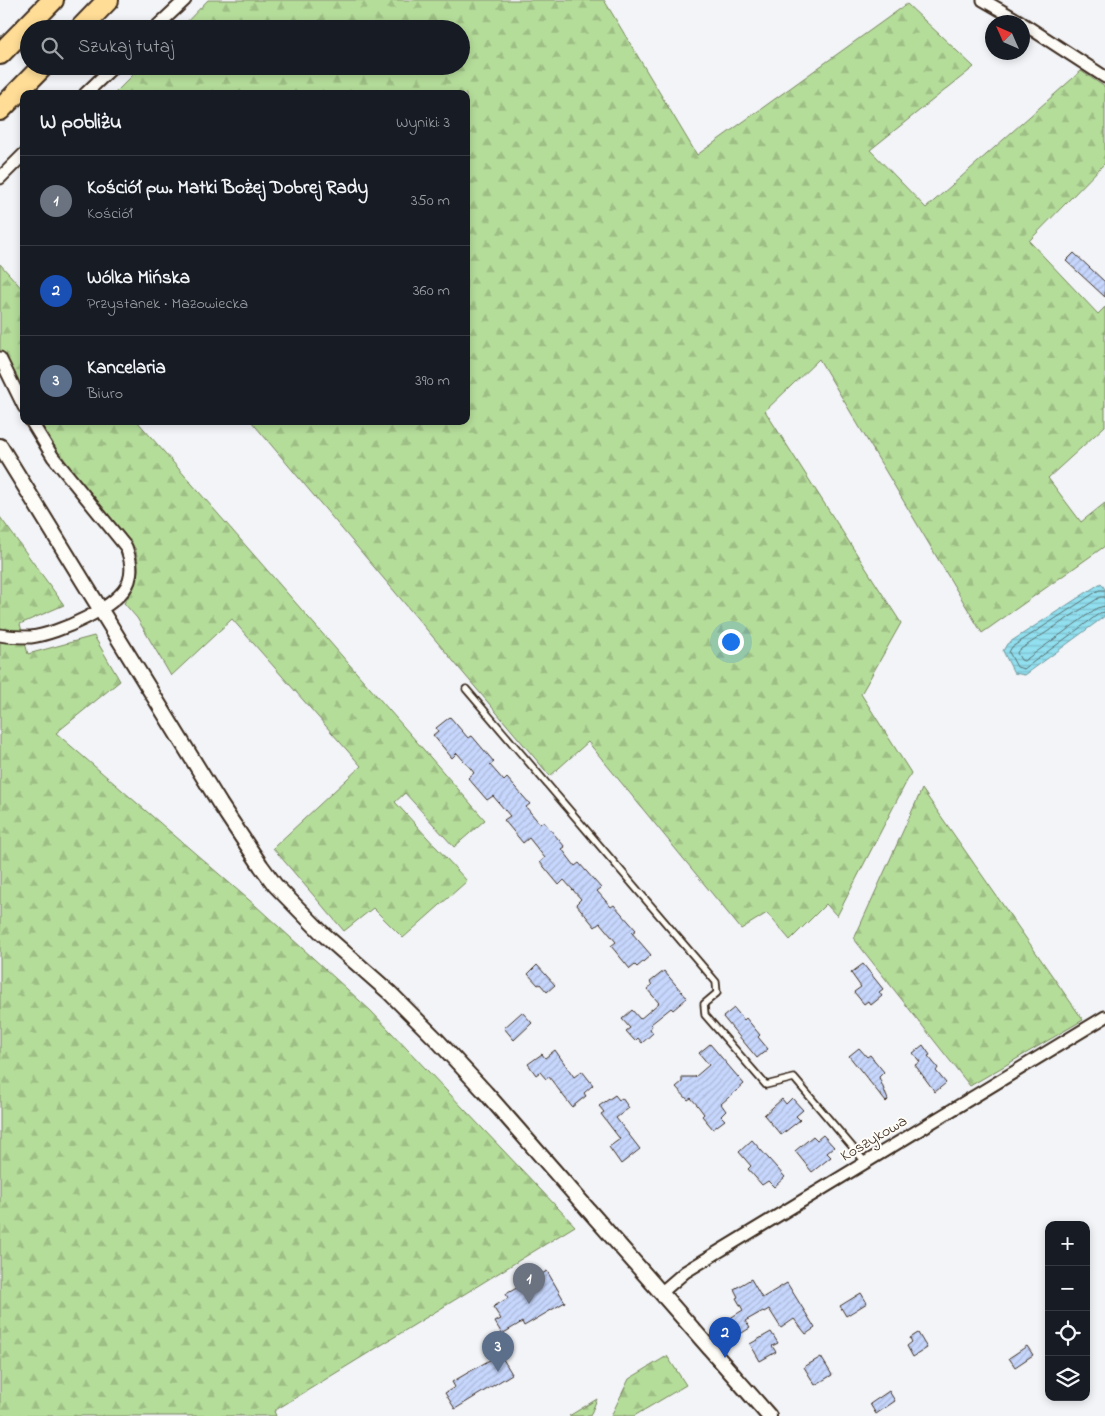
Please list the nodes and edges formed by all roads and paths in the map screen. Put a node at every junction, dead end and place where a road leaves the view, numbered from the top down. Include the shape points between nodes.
1 (53, 0) edge
2 (108, 0) edge
3 (185, 0) edge
4 (982, 0) edge
5 (1008, 15) edge
6 (33, 20) edge
7 (89, 20) edge
8 (164, 20) edge
9 (1030, 28) edge
10 (20, 34) edge
11 (0, 54) edge
12 (34, 75) edge
13 (105, 75) edge
14 (1105, 77) edge
15 (89, 90) edge
16 (0, 110) edge
17 (20, 158) edge
18 (0, 178) edge
19 (0, 358) edge
20 (20, 398) edge
21 (34, 425) edge
22 (0, 446) edge
23 (100, 609) junction
24 (0, 635) edge
25 (466, 689) dead end
26 (1105, 1016) edge
27 (866, 1163) junction
28 (662, 1292) junction
29 (769, 1416) edge

1 - 6 highway
2 - 7 highway
3 - 8 street
4 - 5 street
9 - 14 street
10 - 11 highway
12 - 16 highway
13 - 15 street
17 - 18 street
19 - 20 street
21 - 23 street via 54,457 118,535 129,555 129,582 116,598
22 - 23 street
23 - 24 street via 54,632 32,636
23 - 28 street via 224,810 275,885 437,1040
25 - 27 lane via 716,982 717,993 704,1004 705,1015 766,1085 794,1078
26 - 27 street, Koszykowa
27 - 28 street, Koszykowa via 686,1272
28 - 29 street

